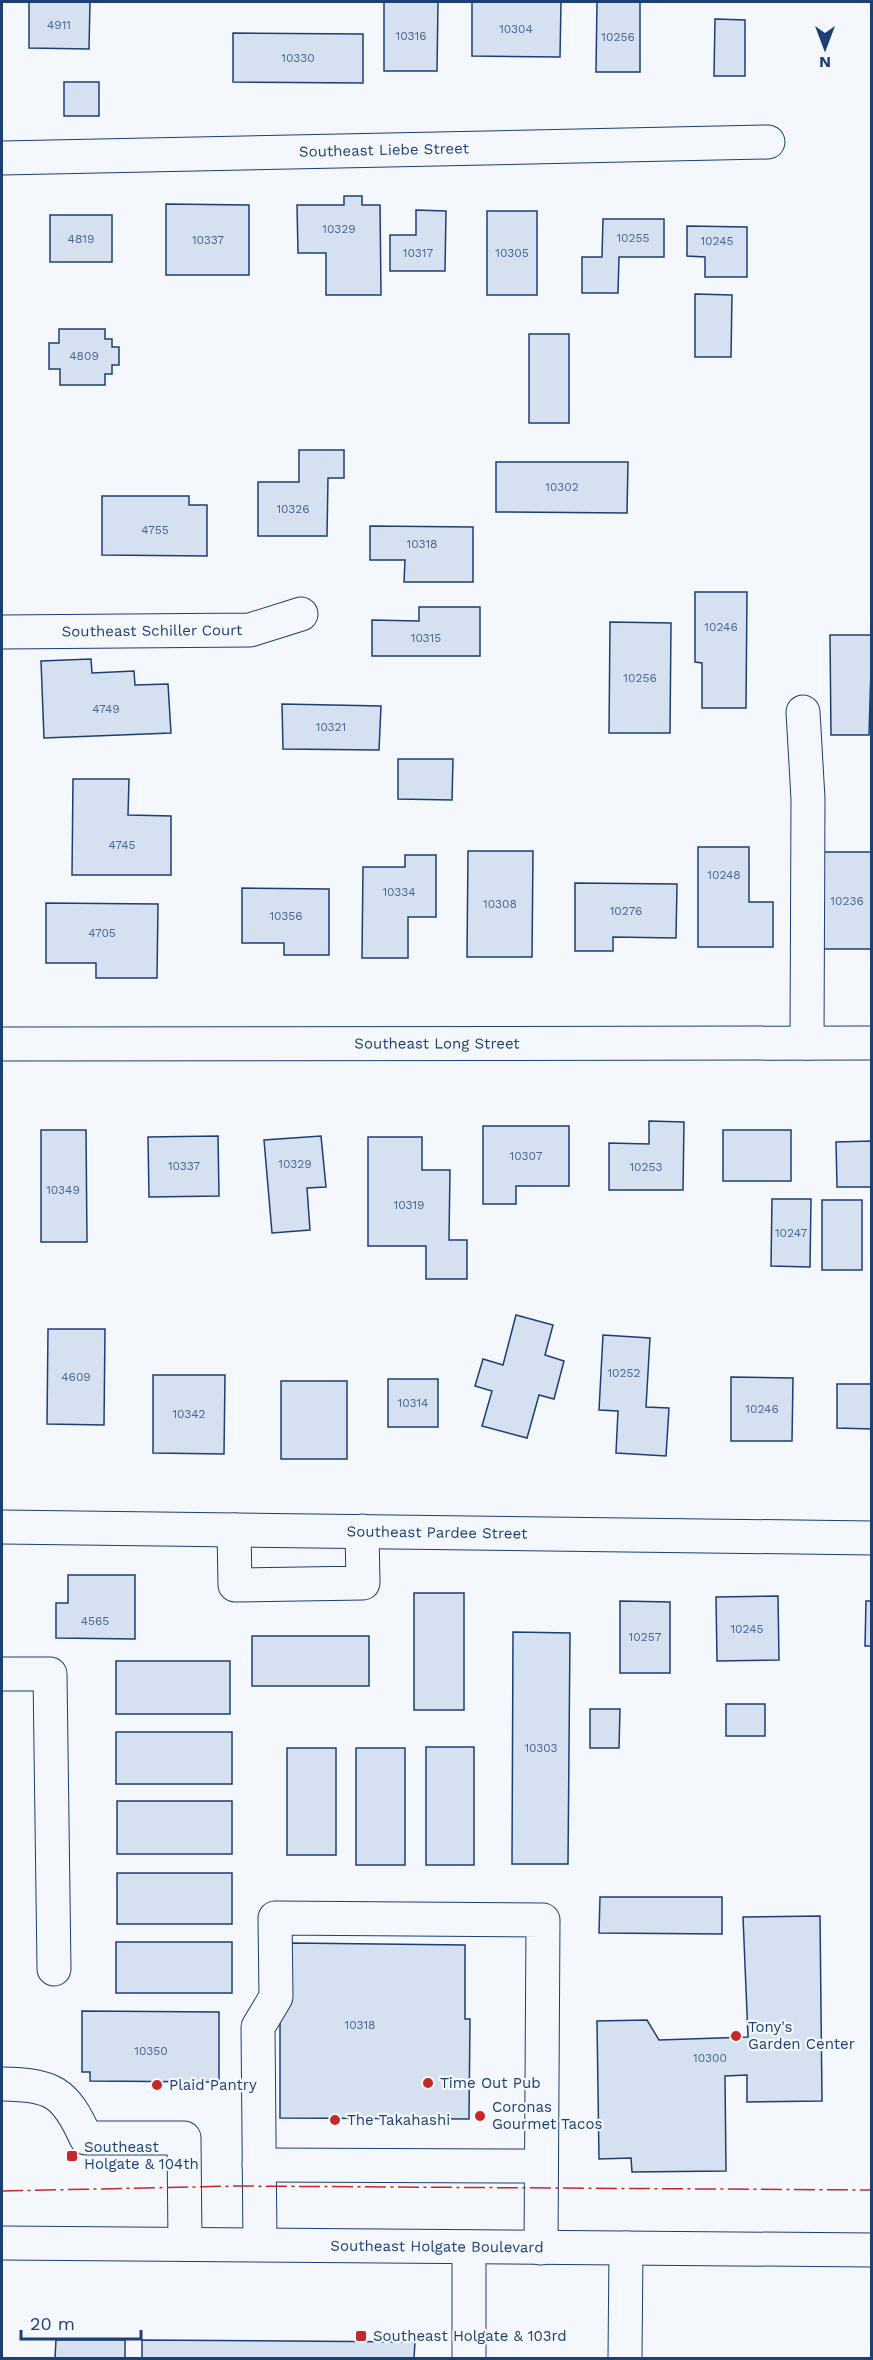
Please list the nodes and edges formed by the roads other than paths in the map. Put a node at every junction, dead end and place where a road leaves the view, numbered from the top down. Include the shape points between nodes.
1 (768, 142) dead end
2 (2, 158) edge
3 (301, 614) dead end
4 (2, 632) edge
5 (802, 712) dead end
6 (807, 1043) junction
7 (872, 1043) edge
8 (2, 1044) edge
9 (2, 1527) edge
10 (234, 1530) junction
11 (362, 1532) junction
12 (872, 1538) edge
13 (2, 1674) edge
14 (54, 1969) dead end
15 (2, 2084) edge
16 (259, 2165) junction
17 (540, 2166) junction
18 (2, 2243) edge
19 (185, 2244) junction
20 (260, 2244) junction
21 (469, 2247) junction
22 (541, 2248) junction
23 (626, 2248) junction
24 (872, 2250) edge
25 (469, 2358) edge
26 (625, 2358) edge

1 - 2 street, Southeast Liebe Street
3 - 4 street, Southeast Schiller Court via 250,630
5 - 6 street via 808,799
6 - 7 street, Southeast Long Street
6 - 8 street, Southeast Long Street
9 - 10 street, Southeast Pardee Street
10 - 11 street, Southeast Pardee Street
10 - 11 street via 235,1585 363,1583
11 - 12 street, Southeast Pardee Street
13 - 14 street via 50,1674
15 - 19 street via 32,2085 59,2095 74,2112 86,2138 184,2138
16 - 17 street
16 - 17 street via 258,2027 276,1997 275,1918 543,1920
16 - 20 street
17 - 22 street
18 - 19 street, Southeast Holgate Boulevard
19 - 20 street, Southeast Holgate Boulevard
20 - 21 street, Southeast Holgate Boulevard
21 - 22 street, Southeast Holgate Boulevard
21 - 25 street
22 - 23 street, Southeast Holgate Boulevard
23 - 24 street, Southeast Holgate Boulevard
23 - 26 street

